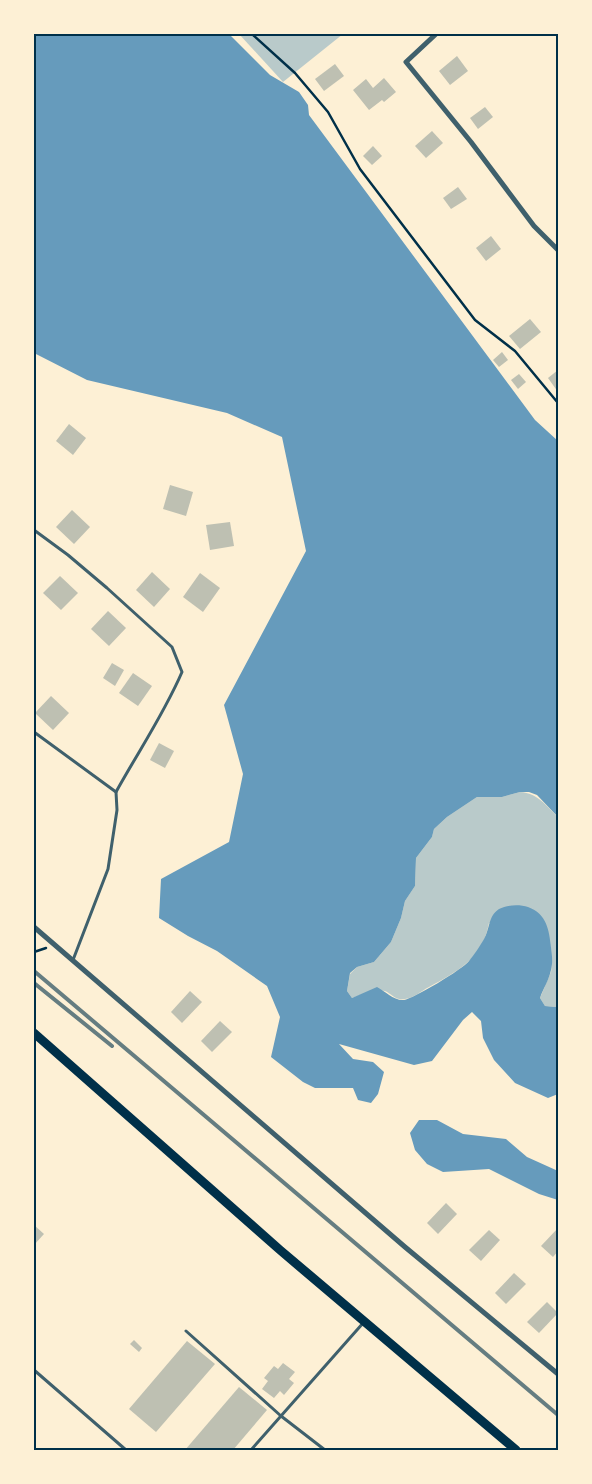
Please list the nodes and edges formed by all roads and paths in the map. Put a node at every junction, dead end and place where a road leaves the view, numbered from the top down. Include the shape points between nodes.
1 (252, 34) edge
2 (436, 34) edge
3 (558, 250) edge
4 (558, 403) edge
5 (34, 530) edge
6 (34, 732) edge
7 (116, 792) junction
8 (34, 927) edge
9 (72, 960) junction
10 (34, 1034) edge
11 (364, 1322) junction
12 (186, 1331) dead end
13 (34, 1370) edge
14 (558, 1374) edge
15 (281, 1416) junction
16 (126, 1450) edge
17 (251, 1450) edge
18 (325, 1450) edge
19 (516, 1450) edge

1 - 4 path via 295,73 328,112 360,169 475,320 515,351
2 - 3 street via 406,62 534,226
5 - 7 lane via 107,588 172,647 182,672 169,702
6 - 7 lane
7 - 9 lane via 117,810 108,869
8 - 9 street
9 - 14 street
10 - 11 main road
11 - 15 lane
11 - 19 main road
12 - 15 lane
13 - 16 lane
15 - 17 lane
15 - 18 lane

